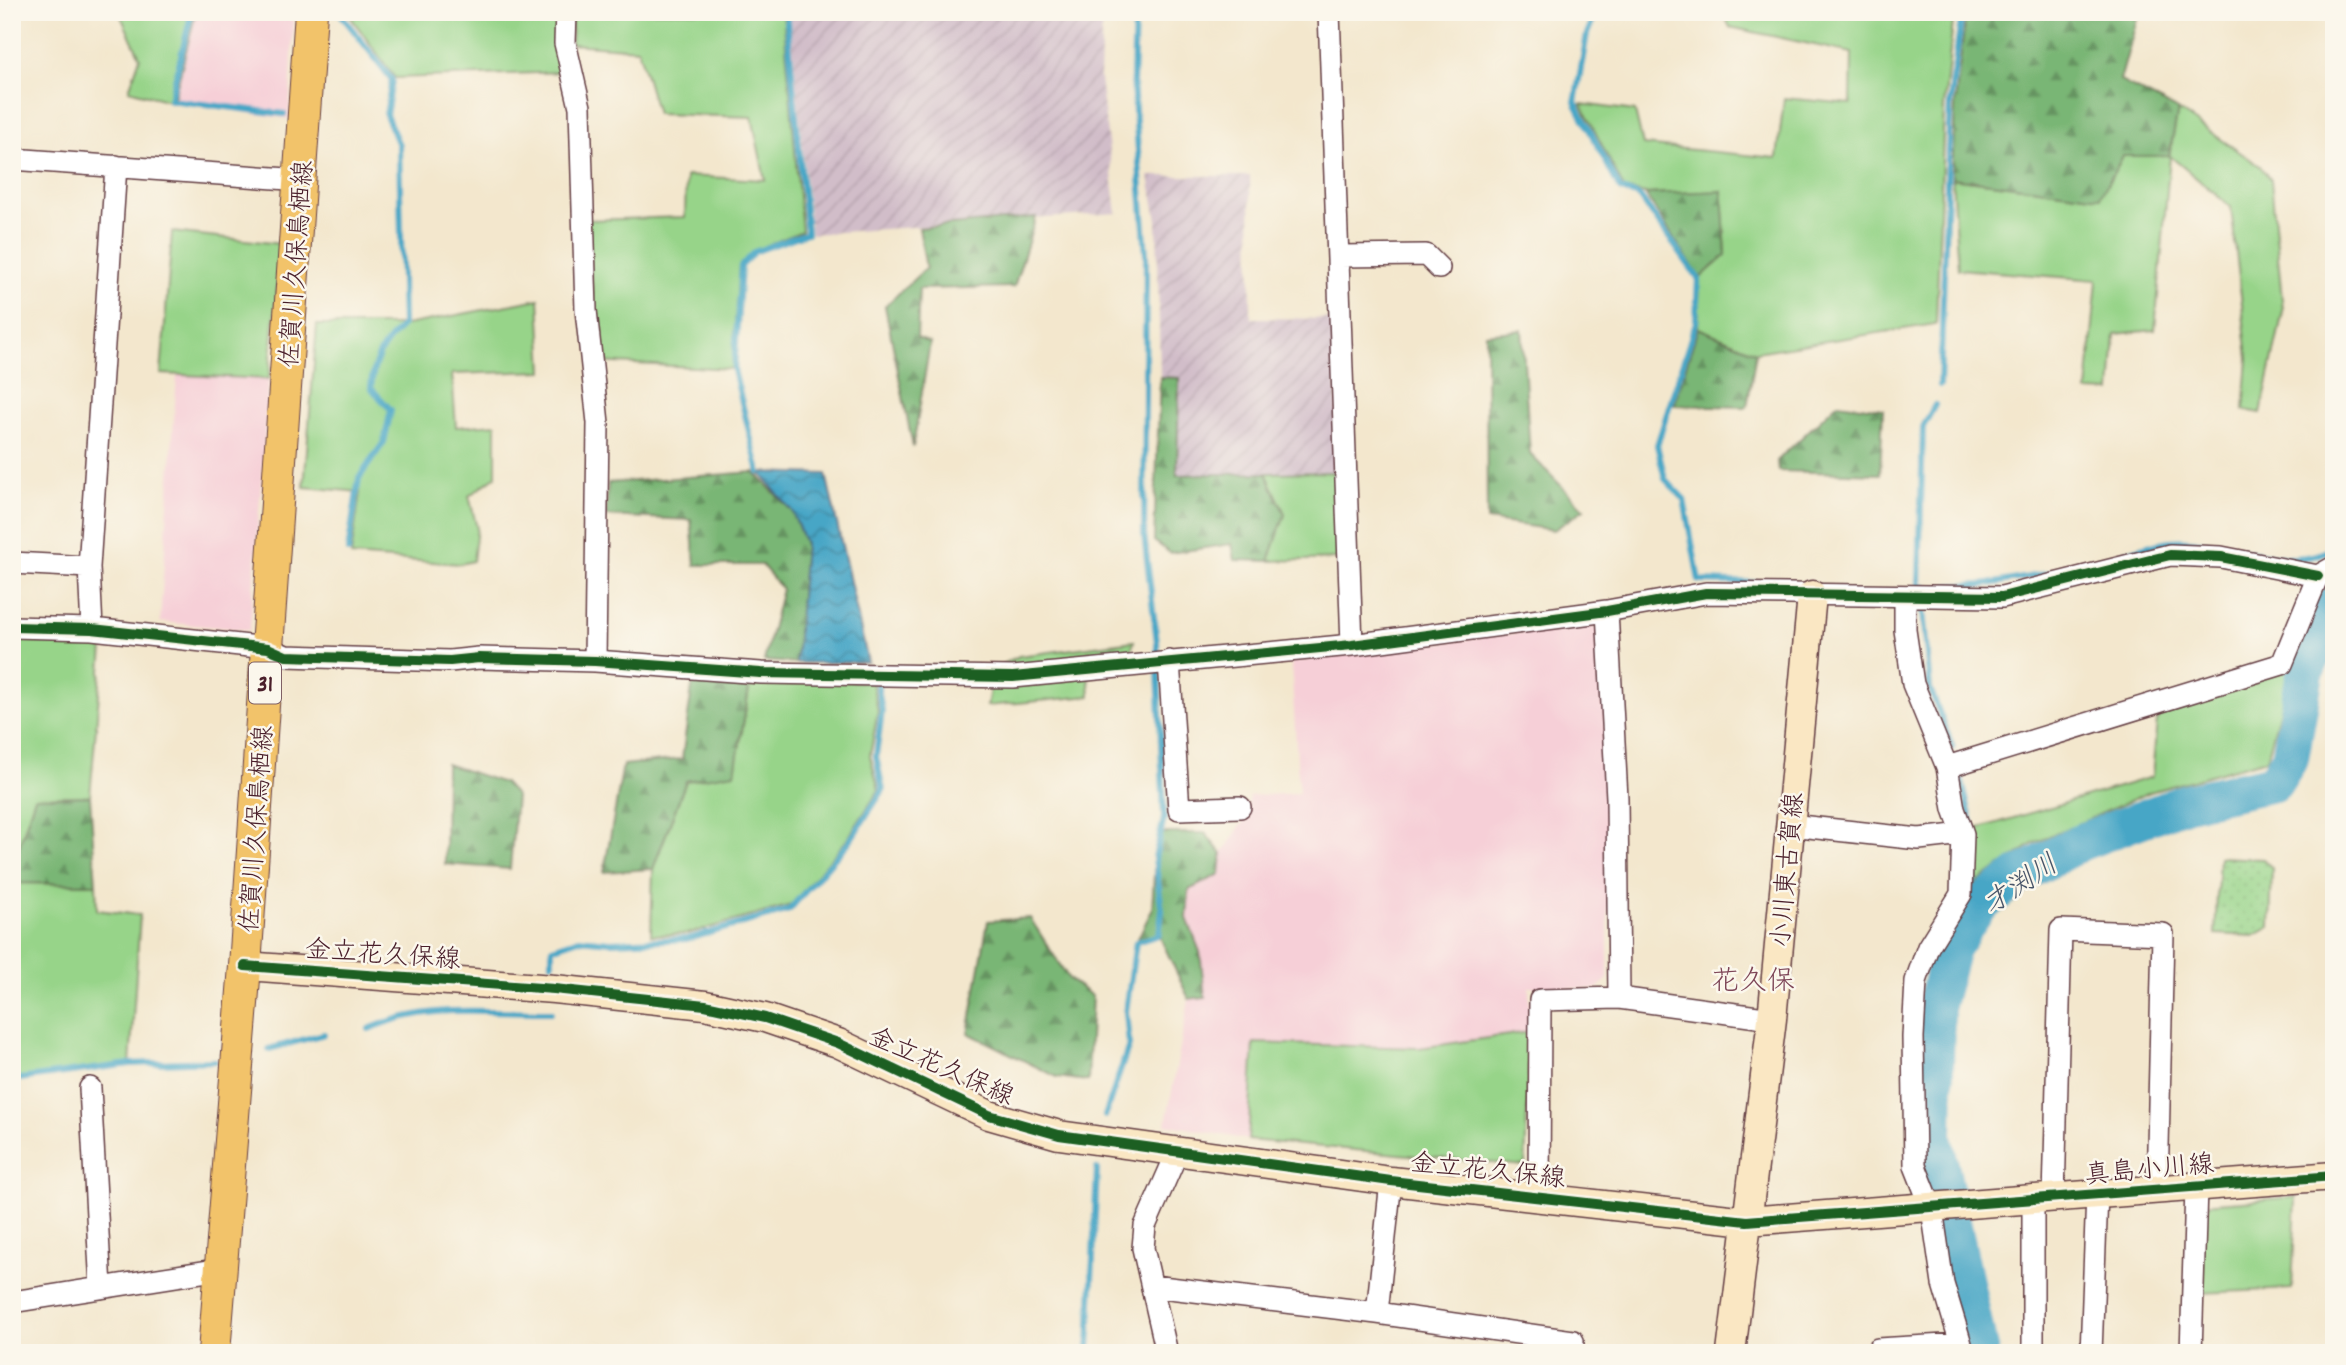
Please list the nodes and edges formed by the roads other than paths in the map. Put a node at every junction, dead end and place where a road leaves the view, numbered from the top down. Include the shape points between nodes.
1 (311, 12) edge
2 (566, 12) edge
3 (1329, 12) edge
4 (12, 159) edge
5 (116, 166) junction
6 (302, 180) junction
7 (1340, 256) junction
8 (1439, 268) dead end
9 (12, 563) edge
10 (89, 567) junction
11 (2326, 571) edge
12 (1812, 595) junction
13 (1905, 598) junction
14 (1607, 611) junction
15 (12, 627) edge
16 (92, 629) junction
17 (1352, 645) junction
18 (268, 648) junction
19 (595, 661) junction
20 (1170, 662) junction
21 (1947, 767) junction
22 (1240, 807) dead end
23 (1790, 825) junction
24 (1962, 834) junction
25 (245, 966) junction
26 (1619, 998) junction
27 (1772, 1019) junction
28 (90, 1088) dead end
29 (1178, 1151) junction
30 (2334, 1176) edge
31 (1391, 1181) junction
32 (2196, 1187) junction
33 (2157, 1190) junction
34 (2097, 1194) junction
35 (1539, 1197) junction
36 (2043, 1199) junction
37 (1932, 1209) junction
38 (1747, 1221) junction
39 (221, 1269) junction
40 (1153, 1286) junction
41 (102, 1288) junction
42 (12, 1302) edge
43 (1377, 1313) junction
44 (214, 1353) edge
45 (1167, 1353) edge
46 (1572, 1353) edge
47 (1731, 1353) edge
48 (1877, 1353) edge
49 (2033, 1353) edge
50 (2091, 1353) edge
51 (2190, 1353) edge

1 - 6 main road, 佐賀川久保鳥栖線 / 31
2 - 19 street via 565,43 580,107 586,310 598,423
3 - 7 street
4 - 5 street
5 - 6 street
5 - 10 street
6 - 18 main road, 佐賀川久保鳥栖線 / 31
7 - 8 street via 1426,255
7 - 17 street
9 - 10 street
10 - 16 street
11 - 13 street via 2170,555 2002,597
11 - 21 street via 2282,664
12 - 13 street
12 - 14 street via 1706,593
12 - 23 street, 小川東古賀線
13 - 21 street via 1913,684
14 - 17 street
14 - 26 street via 1617,798
15 - 16 street
16 - 18 street
17 - 20 street
18 - 19 street via 286,656
18 - 25 main road, 佐賀川久保鳥栖線 / 31
19 - 20 street via 761,673 1013,677
20 - 22 street via 1179,810
21 - 24 street
23 - 24 street via 1919,839
23 - 27 street, 小川東古賀線
24 - 37 street via 1961,894 1928,947 1916,981 1915,1166
25 - 29 street, 金立花久保線 via 705,1005 765,1018 838,1043 989,1115 1059,1135
25 - 39 main road, 佐賀川久保鳥栖線 / 31
26 - 27 street
26 - 35 street via 1540,1000
27 - 38 street, 小川東古賀線
28 - 41 street
29 - 31 street, 金立花久保線
29 - 40 street via 1145,1226 1143,1248
30 - 32 street, 真島小川線
31 - 35 street, 金立花久保線
31 - 43 street
32 - 33 street, 真島小川線
32 - 51 street
33 - 34 street, 真島小川線
33 - 36 street via 2163,934 2061,930
34 - 36 street, 真島小川線
34 - 50 street
35 - 38 street, 金立花久保線
36 - 37 street, 真島小川線
36 - 49 street
37 - 38 street
37 - 48 street via 1943,1284 1961,1344 1878,1349
38 - 47 street, 小川東古賀線
39 - 41 street
39 - 44 main road, 佐賀川久保鳥栖線 / 31
40 - 43 street
40 - 45 street
41 - 42 street
43 - 46 street via 1573,1341

